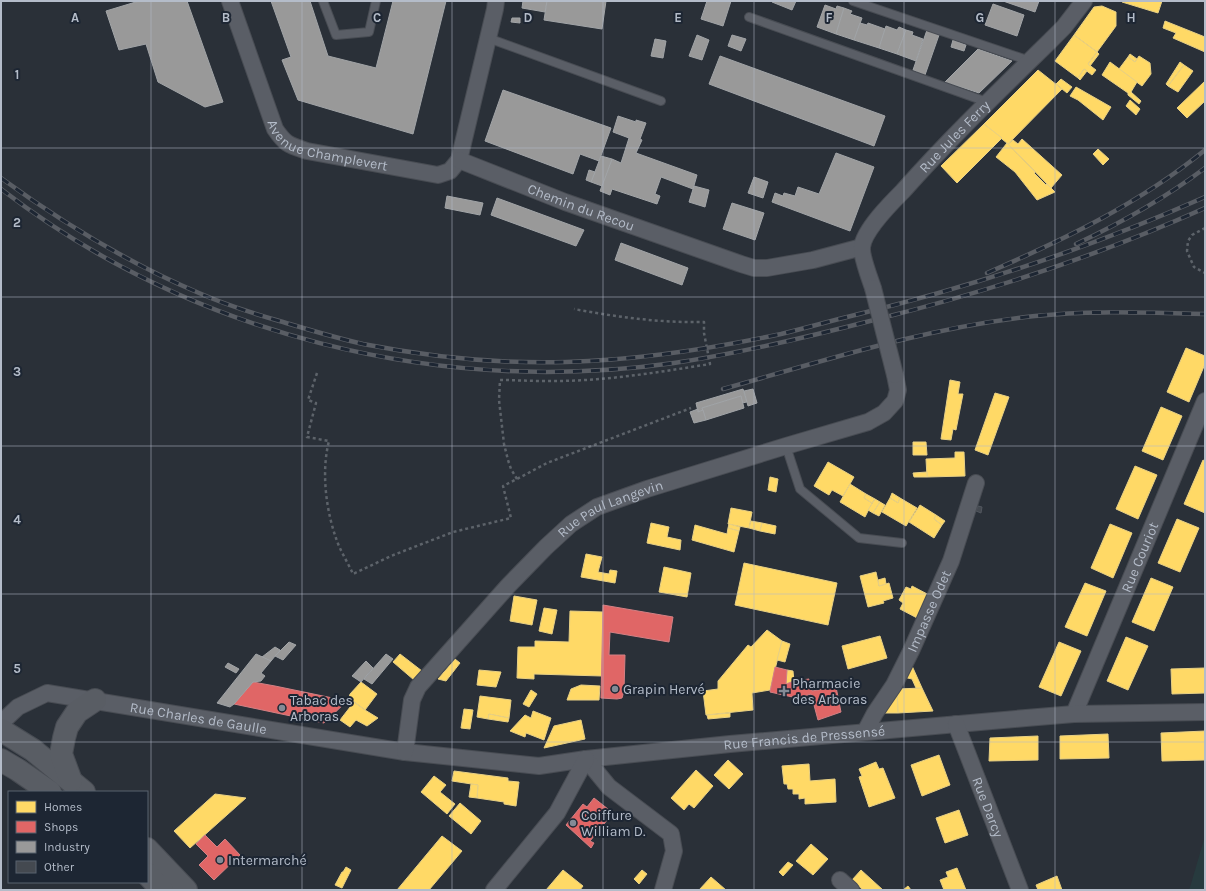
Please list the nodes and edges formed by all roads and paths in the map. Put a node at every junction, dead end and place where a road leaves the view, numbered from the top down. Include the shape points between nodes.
1 (230, 1) edge
2 (323, 1) edge
3 (376, 1) edge
4 (496, 1) edge
5 (853, 1) edge
6 (1084, 1) edge
7 (749, 17) dead end
8 (488, 38) junction
9 (1030, 61) junction
10 (661, 101) dead end
11 (987, 102) junction
12 (459, 160) junction
13 (1205, 228) edge
14 (862, 247) junction
15 (1205, 273) edge
16 (574, 309) dead end
17 (317, 374) dead end
18 (1205, 401) edge
19 (691, 408) dead end
20 (786, 446) junction
21 (517, 479) junction
22 (976, 483) dead end
23 (902, 543) dead end
24 (94, 700) junction
25 (1205, 712) edge
26 (1074, 714) junction
27 (1, 723) edge
28 (956, 724) junction
29 (1, 730) edge
30 (865, 732) junction
31 (405, 752) junction
32 (586, 759) junction
33 (1, 760) edge
34 (77, 786) edge
35 (49, 791) edge
36 (148, 850) edge
37 (148, 875) edge
38 (162, 890) edge
39 (186, 890) edge
40 (494, 890) edge
41 (663, 890) edge
42 (1020, 890) edge

1 - 12 street, Avenue Champlevert via 275,129 289,144 307,151 438,175 450,171
2 - 3 lane via 336,35 369,32
4 - 8 street
5 - 9 lane
6 - 9 street, Rue Jules Ferry via 1064,27
7 - 11 lane
8 - 10 lane
8 - 12 street
9 - 11 street, Rue Jules Ferry
11 - 14 street, Rue Jules Ferry via 876,220 867,233
12 - 14 street, Chemin du Recou via 565,202 754,268 778,267
13 - 15 path via 1192,235 1188,241 1187,251 1194,267
14 - 20 street, Rue Paul Langevin, bridge via 895,375 898,390 894,401 887,411 868,422
16 - 21 path via 650,321 704,322 710,364 649,374 592,379 500,380 499,400 504,444 511,469
17 - 21 path via 308,400 316,403 307,437 329,441 325,477 330,518 338,543 353,574 453,532 511,518 503,486
18 - 26 street, Rue Couriot
19 - 21 path via 547,463
20 - 23 lane via 800,488 859,538
20 - 31 street, Rue Paul Langevin via 597,507 571,524 508,586 418,687 412,700
22 - 30 street, Impasse Odet via 951,561 914,644 894,685 874,713
24 - 27 street, Rue Charles de Gaulle via 47,693 18,707
24 - 31 street, Rue Charles de Gaulle
24 - 34 main road via 77,712 64,738 61,754
25 - 26 street, Rue Francis de Pressensé
26 - 28 street, Rue Francis de Pressensé
28 - 30 street, Rue Francis de Pressensé
28 - 42 street, Rue Darcy
29 - 34 main road via 33,750
30 - 32 street, Rue Francis de Pressensé
31 - 32 street, Rue Francis de Pressensé via 540,766
32 - 40 street via 557,813
32 - 41 street via 609,788 671,834 674,851
33 - 35 main road
36 - 39 main road
37 - 38 main road

